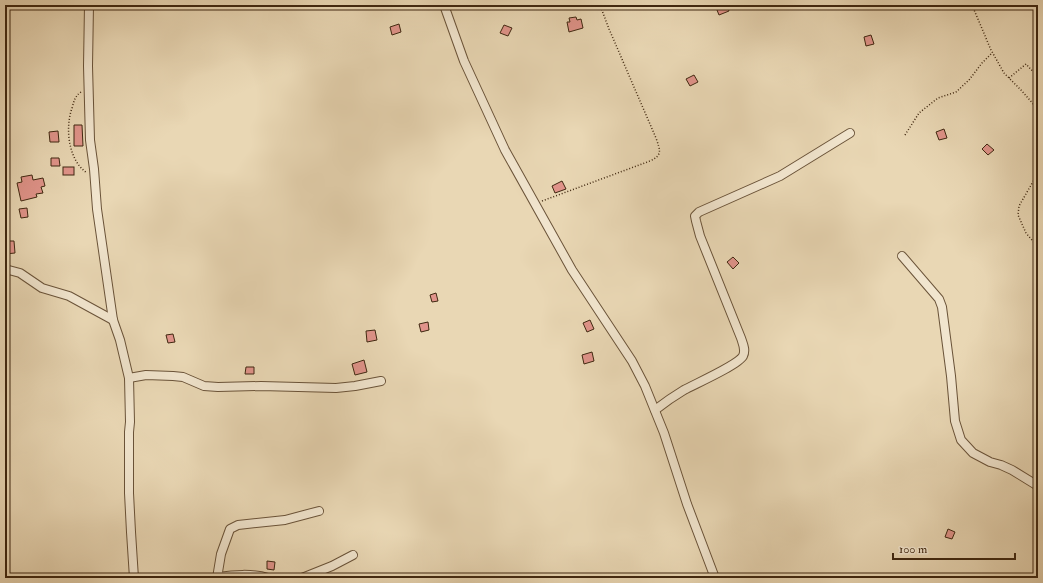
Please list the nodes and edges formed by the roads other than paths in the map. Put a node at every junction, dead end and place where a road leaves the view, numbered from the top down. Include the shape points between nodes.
1 (89, 5) edge
2 (444, 5) edge
3 (850, 133) dead end
4 (902, 256) dead end
5 (5, 269) edge
6 (113, 320) junction
7 (129, 378) junction
8 (381, 381) dead end
9 (655, 410) junction
10 (1038, 486) edge
11 (319, 511) dead end
12 (353, 555) dead end
13 (134, 578) edge
14 (217, 578) edge
15 (268, 578) edge
16 (302, 578) edge
17 (715, 578) edge

1 - 6 street via 90,140
2 - 9 street via 464,61 508,156 572,270 632,361
3 - 9 street via 780,176 695,216 700,236 745,353 736,363 683,391
4 - 10 street via 938,299 942,308 955,421 961,440 973,453 1012,470
5 - 6 street via 20,273 42,288 69,296
6 - 7 street
7 - 8 street via 146,375 183,377 204,386 218,388 336,388
7 - 13 street via 129,493
9 - 17 street
11 - 14 street via 285,520 238,525 230,529 221,554
12 - 16 street
14 - 15 street via 250,575

